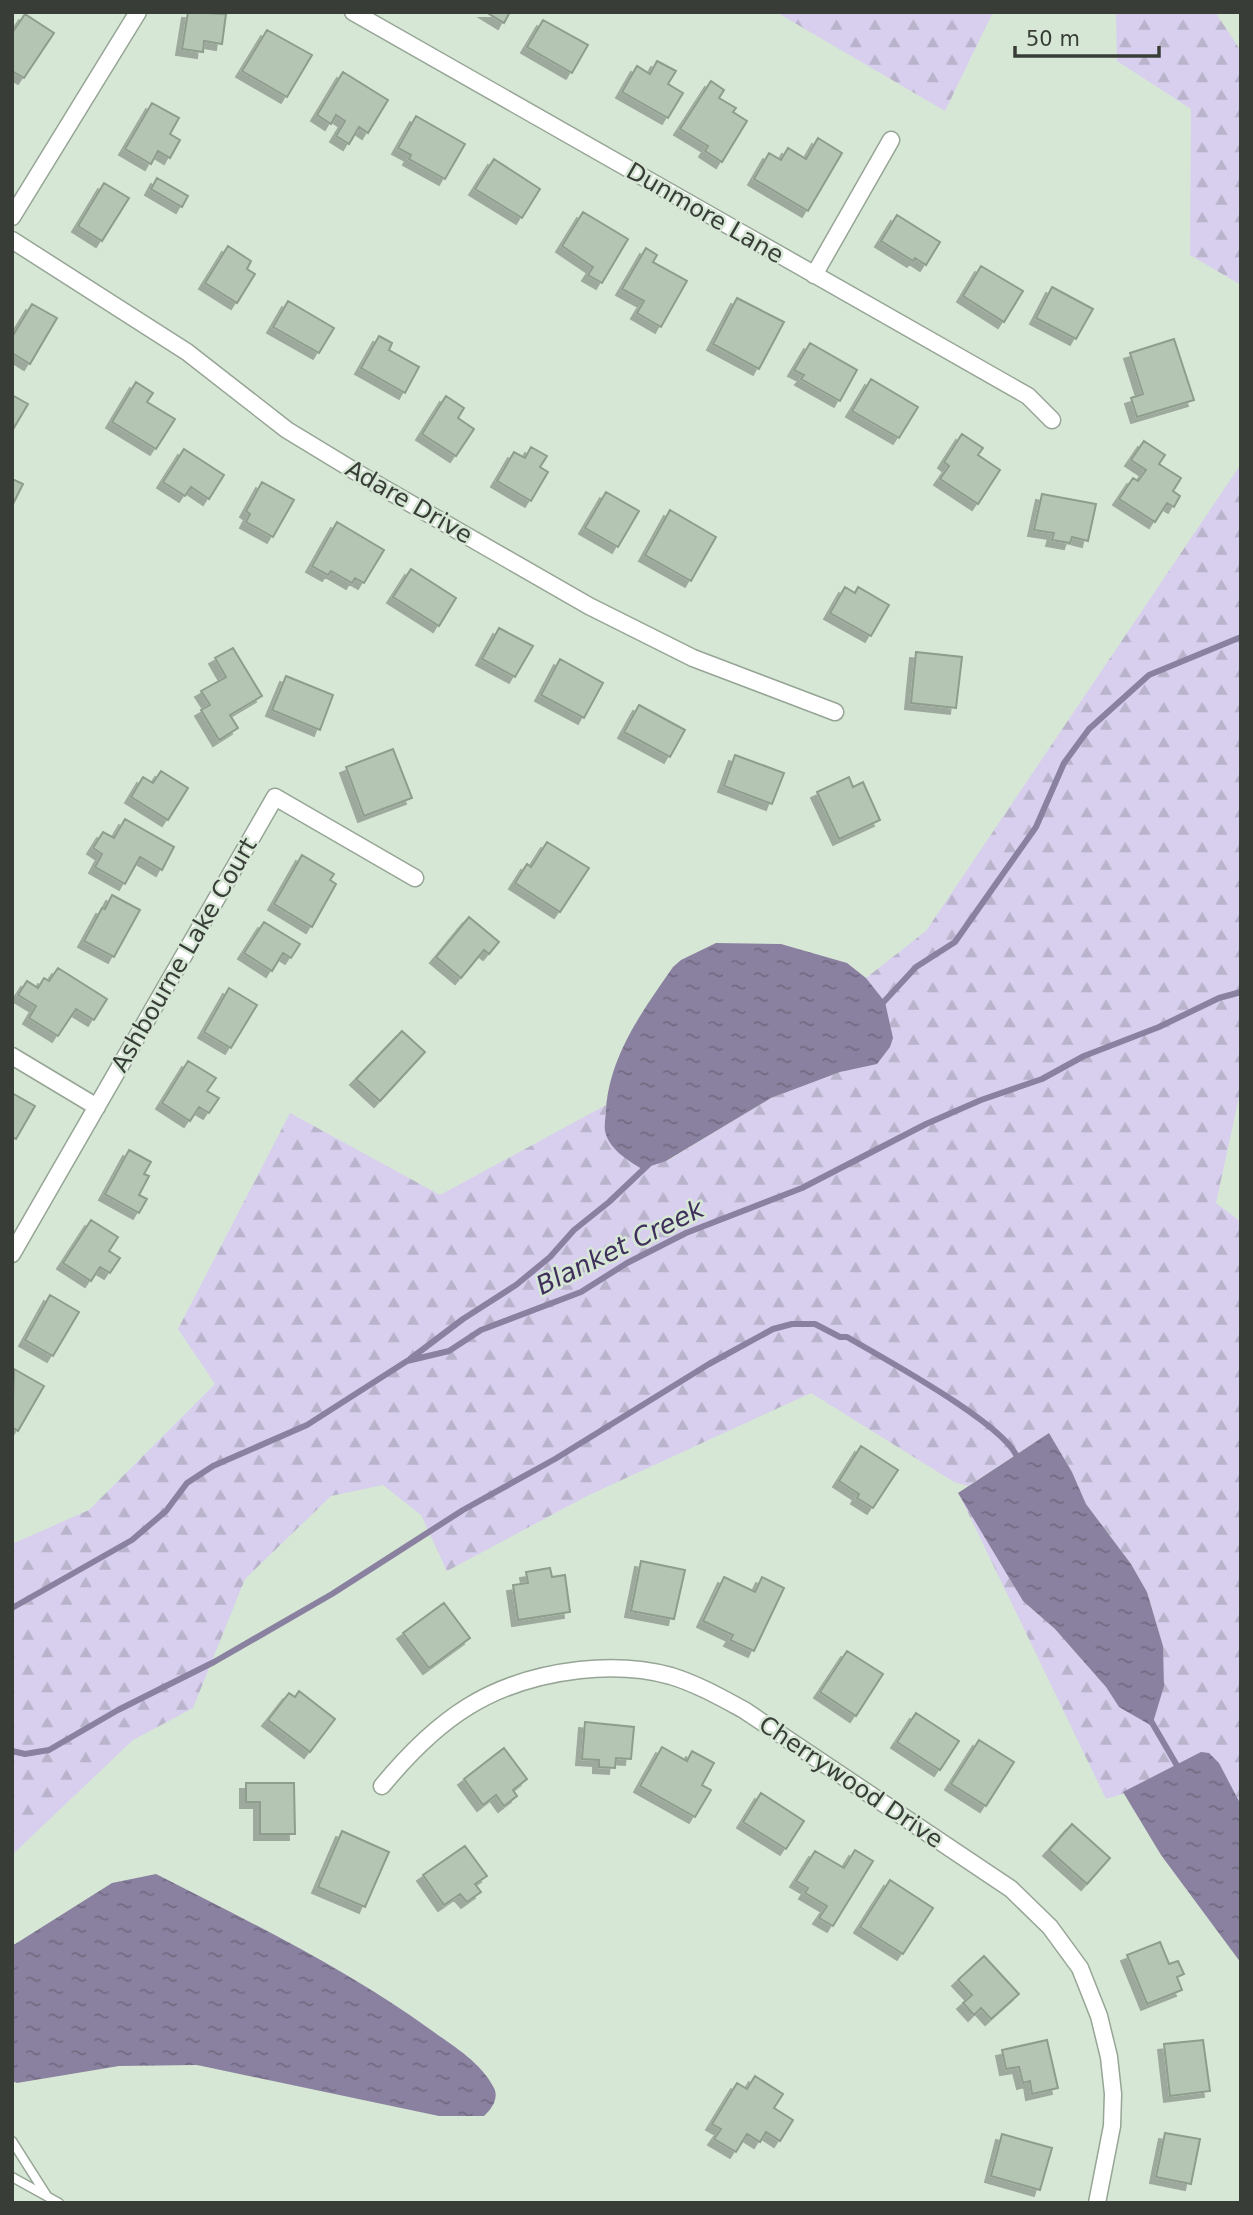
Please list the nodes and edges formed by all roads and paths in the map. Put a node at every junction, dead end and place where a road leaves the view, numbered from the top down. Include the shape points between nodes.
1 (138, 12) edge
2 (353, 12) edge
3 (891, 140) dead end
4 (12, 217) edge
5 (12, 240) edge
6 (814, 275) junction
7 (1052, 420) dead end
8 (835, 712) dead end
9 (415, 878) dead end
10 (12, 1056) edge
11 (97, 1107) junction
12 (12, 1254) edge
13 (382, 1786) dead end
14 (12, 2141) edge
15 (12, 2177) edge
16 (47, 2196) junction
17 (59, 2203) edge
18 (1097, 2203) edge

1 - 4 street
2 - 6 street, Dunmore Lane
3 - 6 street
5 - 8 street, Adare Drive via 187,352 287,429 589,606 693,658
6 - 7 street, Dunmore Lane via 1028,396
9 - 11 street, Ashbourne Lake Court via 275,797
10 - 11 street
11 - 12 street, Ashbourne Lake Court
13 - 18 street, Cherrywood Drive via 462,1710 526,1679 604,1668 647,1672 704,1688 744,1710 1011,1889 1050,1927 1073,1958 1099,2016 1113,2094 1112,2126
14 - 16 lane
15 - 16 lane
16 - 17 lane

